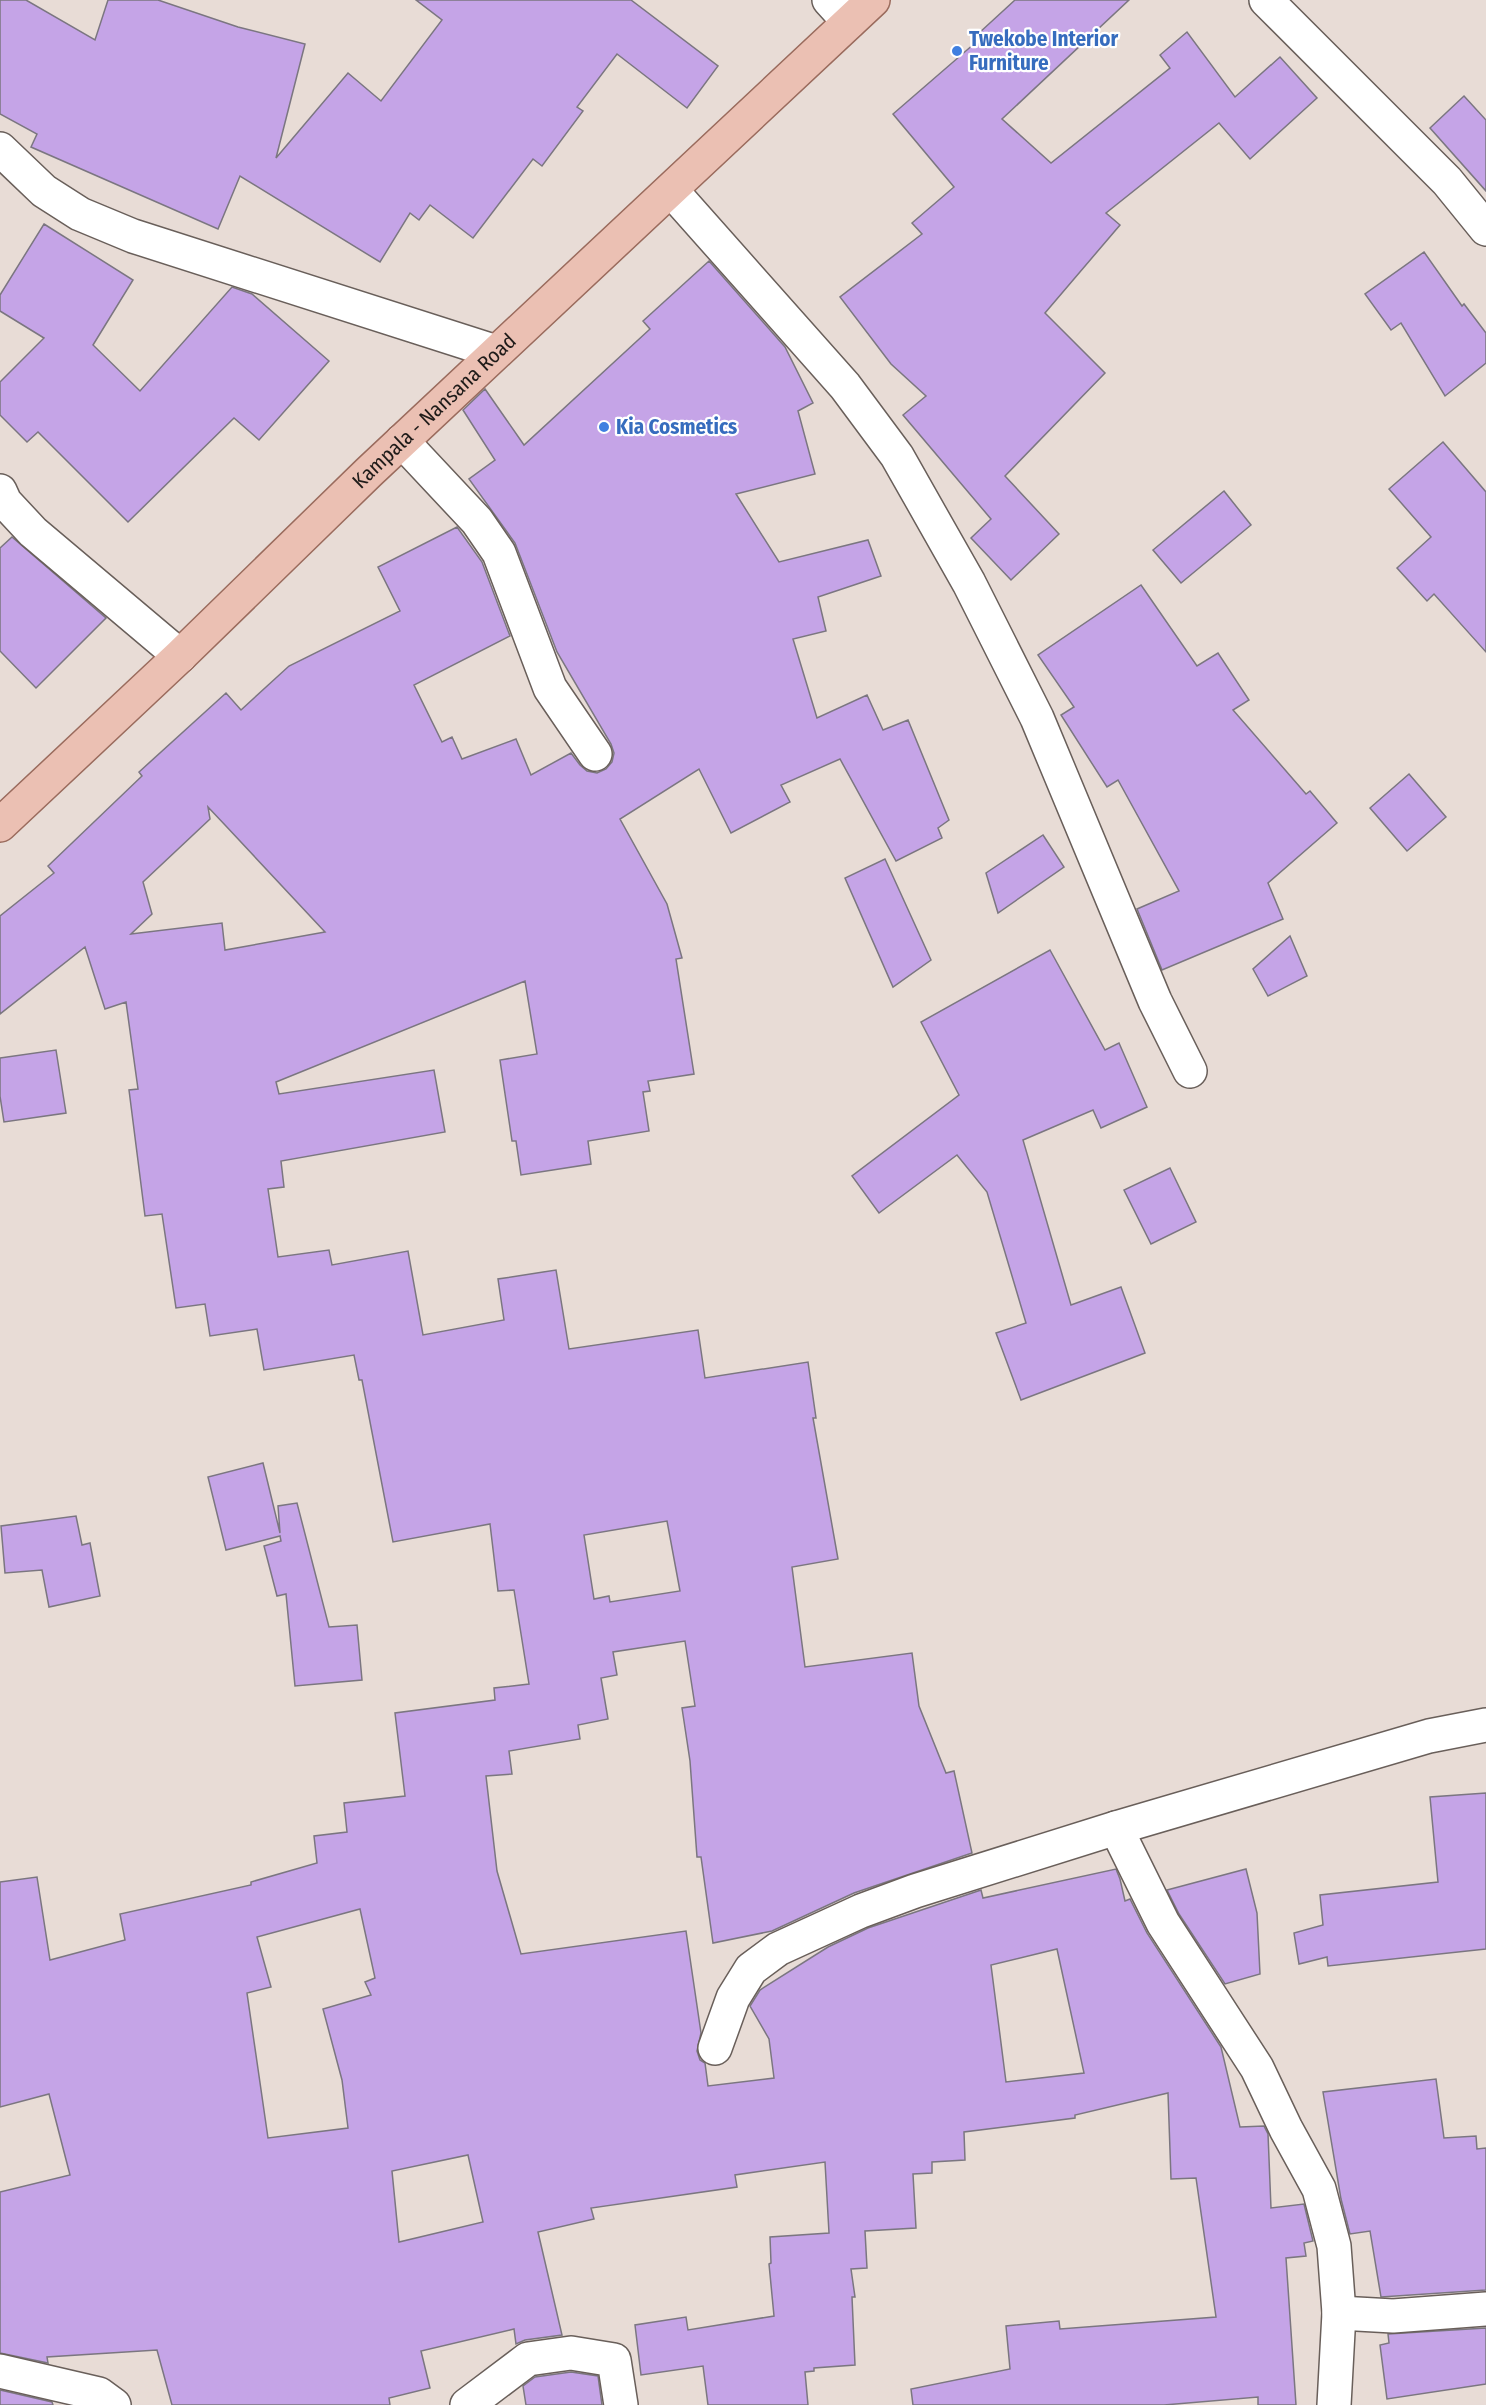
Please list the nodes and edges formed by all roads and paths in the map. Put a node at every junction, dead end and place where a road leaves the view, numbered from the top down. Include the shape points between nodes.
1 (873, 0) edge
2 (1266, 0) edge
3 (839, 11) edge
4 (0, 149) edge
5 (671, 190) junction
6 (1486, 229) edge
7 (496, 352) junction
8 (402, 441) junction
9 (0, 491) edge
10 (180, 656) junction
11 (595, 754) dead end
12 (0, 825) edge
13 (1190, 1071) dead end
14 (1486, 1725) edge
15 (1116, 1828) junction
16 (715, 2048) dead end
17 (1486, 2309) edge
18 (1339, 2313) junction
19 (0, 2371) edge
20 (114, 2405) edge
21 (467, 2405) edge
22 (621, 2405) edge
23 (1334, 2405) edge

1 - 3 main road, Kampala - Nansana Road
2 - 6 street via 1447,181
3 - 5 main road, Kampala - Nansana Road
4 - 7 street via 44,191 80,214 133,236
5 - 7 main road, Kampala - Nansana Road
5 - 13 street via 845,386 897,456 969,583 1037,718 1155,1001
7 - 8 main road, Kampala - Nansana Road
8 - 10 main road, Kampala - Nansana Road
8 - 11 street via 477,520 499,553 550,688
9 - 10 street via 5,502 33,532
10 - 12 main road, Kampala - Nansana Road
14 - 15 street via 1429,1736
15 - 16 street via 904,1895 778,1949 752,1968 733,1998
15 - 18 street via 1163,1923 1257,2068 1319,2189 1335,2246
17 - 18 street via 1394,2316
18 - 23 street
19 - 20 street via 99,2394
21 - 22 street via 528,2359 571,2353 614,2360

